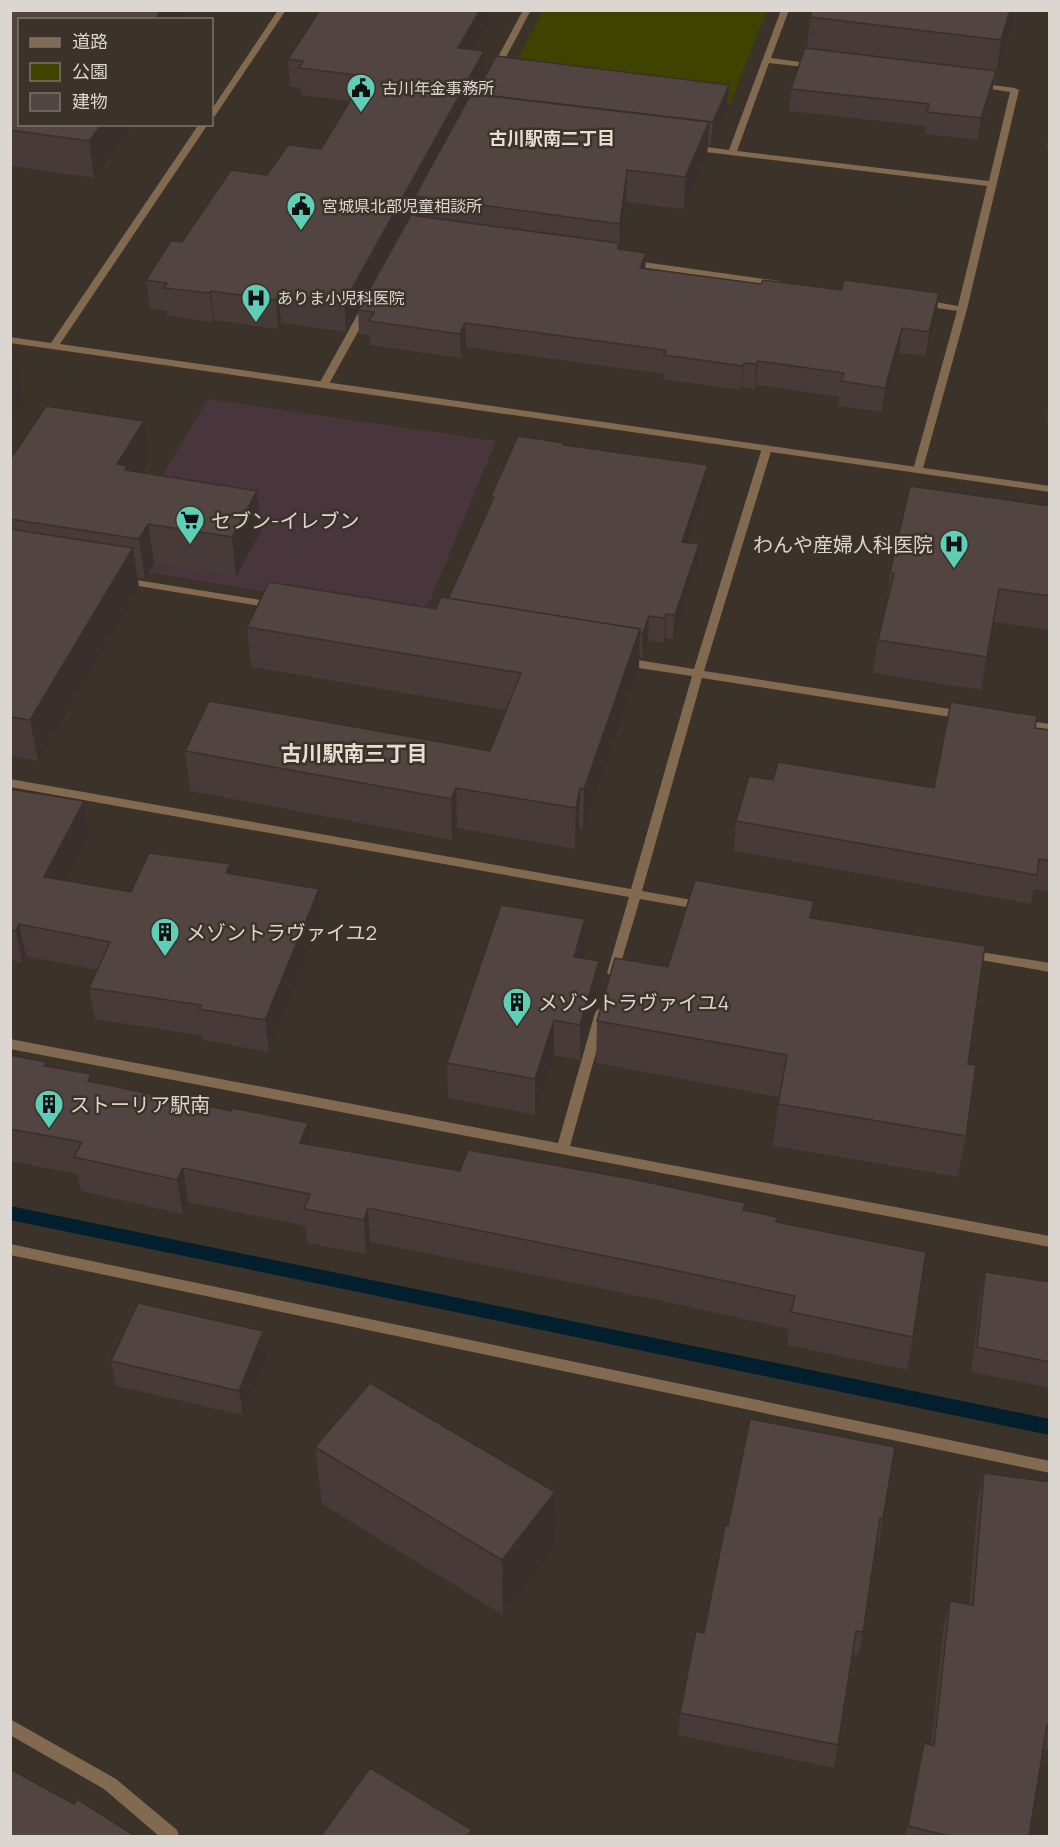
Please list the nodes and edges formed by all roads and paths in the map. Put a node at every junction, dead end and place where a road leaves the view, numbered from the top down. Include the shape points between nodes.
1 (282, 10) edge
2 (527, 10) edge
3 (785, 10) edge
4 (766, 60) junction
5 (826, 67) edge
6 (489, 81) edge
7 (968, 84) edge
8 (213, 113) edge
9 (203, 126) edge
10 (686, 147) edge
11 (732, 153) junction
12 (992, 184) junction
13 (620, 262) edge
14 (785, 284) edge
15 (915, 302) edge
16 (369, 303) edge
17 (962, 309) junction
18 (10, 339) edge
19 (54, 346) junction
20 (324, 384) junction
21 (767, 448) junction
22 (918, 470) junction
23 (1050, 489) edge
24 (117, 580) edge
25 (282, 606) edge
26 (618, 661) edge
27 (698, 674) junction
28 (979, 717) edge
29 (1014, 723) edge
30 (1050, 728) edge
31 (10, 783) edge
32 (635, 893) junction
33 (716, 908) edge
34 (957, 952) edge
35 (1050, 968) edge
36 (610, 982) edge
37 (604, 1005) edge
38 (10, 1044) edge
39 (563, 1149) junction
40 (1050, 1242) edge
41 (10, 1250) edge
42 (1050, 1467) edge
43 (10, 1726) edge
44 (171, 1836) edge

1 - 8 street
2 - 6 street
3 - 4 street
4 - 5 street
4 - 11 street
7 - 12 street via 1015,90
9 - 19 street
10 - 11 street
11 - 12 street
12 - 17 street
13 - 14 street
15 - 17 street
16 - 20 street
17 - 22 street
18 - 19 street
19 - 20 street
20 - 21 street
21 - 22 street
21 - 27 street
22 - 23 street
24 - 25 street
26 - 27 street
27 - 28 street
27 - 32 street
29 - 30 street
31 - 32 street
32 - 33 street
32 - 36 street
34 - 35 street
37 - 39 street
38 - 39 street
39 - 40 street
41 - 42 street
43 - 44 street via 110,1784

